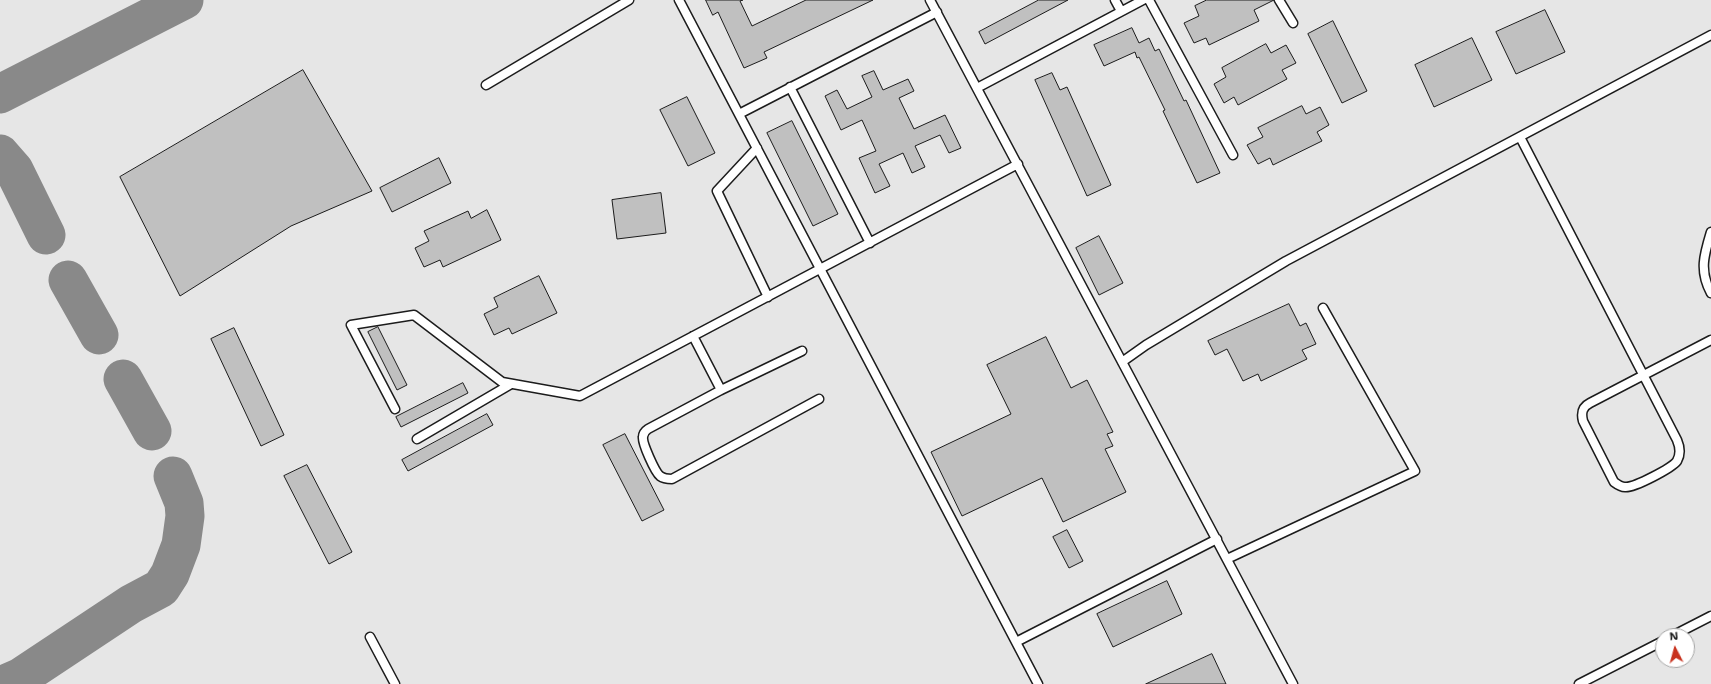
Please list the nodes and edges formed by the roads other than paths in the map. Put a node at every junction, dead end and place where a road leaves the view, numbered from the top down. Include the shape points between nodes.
1 (629, 0) edge
2 (679, 0) edge
3 (930, 0) edge
4 (1115, 0) edge
5 (1143, 0) edge
6 (1149, 0) edge
7 (1279, 0) edge
8 (1121, 11) junction
9 (937, 12) junction
10 (1293, 23) dead end
11 (1711, 35) edge
12 (486, 85) dead end
13 (790, 87) junction
14 (977, 88) junction
15 (739, 114) junction
16 (1520, 137) junction
17 (757, 148) junction
18 (1233, 155) dead end
19 (1018, 164) junction
20 (1711, 232) edge
21 (870, 243) junction
22 (820, 269) junction
23 (1711, 293) edge
24 (768, 297) junction
25 (1322, 308) dead end
26 (693, 336) junction
27 (1711, 340) edge
28 (802, 351) dead end
29 (1122, 362) junction
30 (1644, 375) junction
31 (511, 384) junction
32 (721, 390) junction
33 (818, 399) dead end
34 (395, 409) dead end
35 (417, 439) dead end
36 (1217, 539) junction
37 (1227, 559) junction
38 (1711, 616) edge
39 (1688, 628) edge
40 (370, 637) dead end
41 (1016, 642) junction
42 (1655, 645) edge
43 (395, 684) edge
44 (1038, 684) edge
45 (1293, 684) edge
46 (1579, 684) edge

1 - 12 lane
2 - 15 lane
3 - 9 lane
4 - 8 lane
5 - 8 lane
6 - 18 lane
7 - 10 lane
8 - 14 lane
9 - 13 lane
9 - 14 lane
11 - 16 lane
13 - 15 lane
13 - 21 lane
14 - 19 lane
15 - 17 lane
16 - 29 lane via 1286,261
16 - 30 lane
17 - 22 lane
17 - 24 lane via 717,191
19 - 21 lane
19 - 29 lane
20 - 23 lane via 1703,264 1706,283
21 - 22 lane
22 - 24 lane
22 - 41 lane
24 - 26 lane
25 - 37 lane via 1415,471
26 - 31 lane via 580,396
26 - 32 lane
27 - 30 lane
28 - 32 lane
29 - 36 lane
30 - 30 lane via 1680,446 1680,456 1674,464 1636,485 1625,488 1614,482 1583,421 1582,412 1586,405
31 - 34 lane via 502,382 414,315 351,325
31 - 35 lane
32 - 33 lane via 644,432 643,441 660,476 672,479
36 - 37 lane
36 - 41 lane
37 - 45 lane
38 - 39 lane
40 - 43 lane
41 - 44 lane
42 - 46 lane

